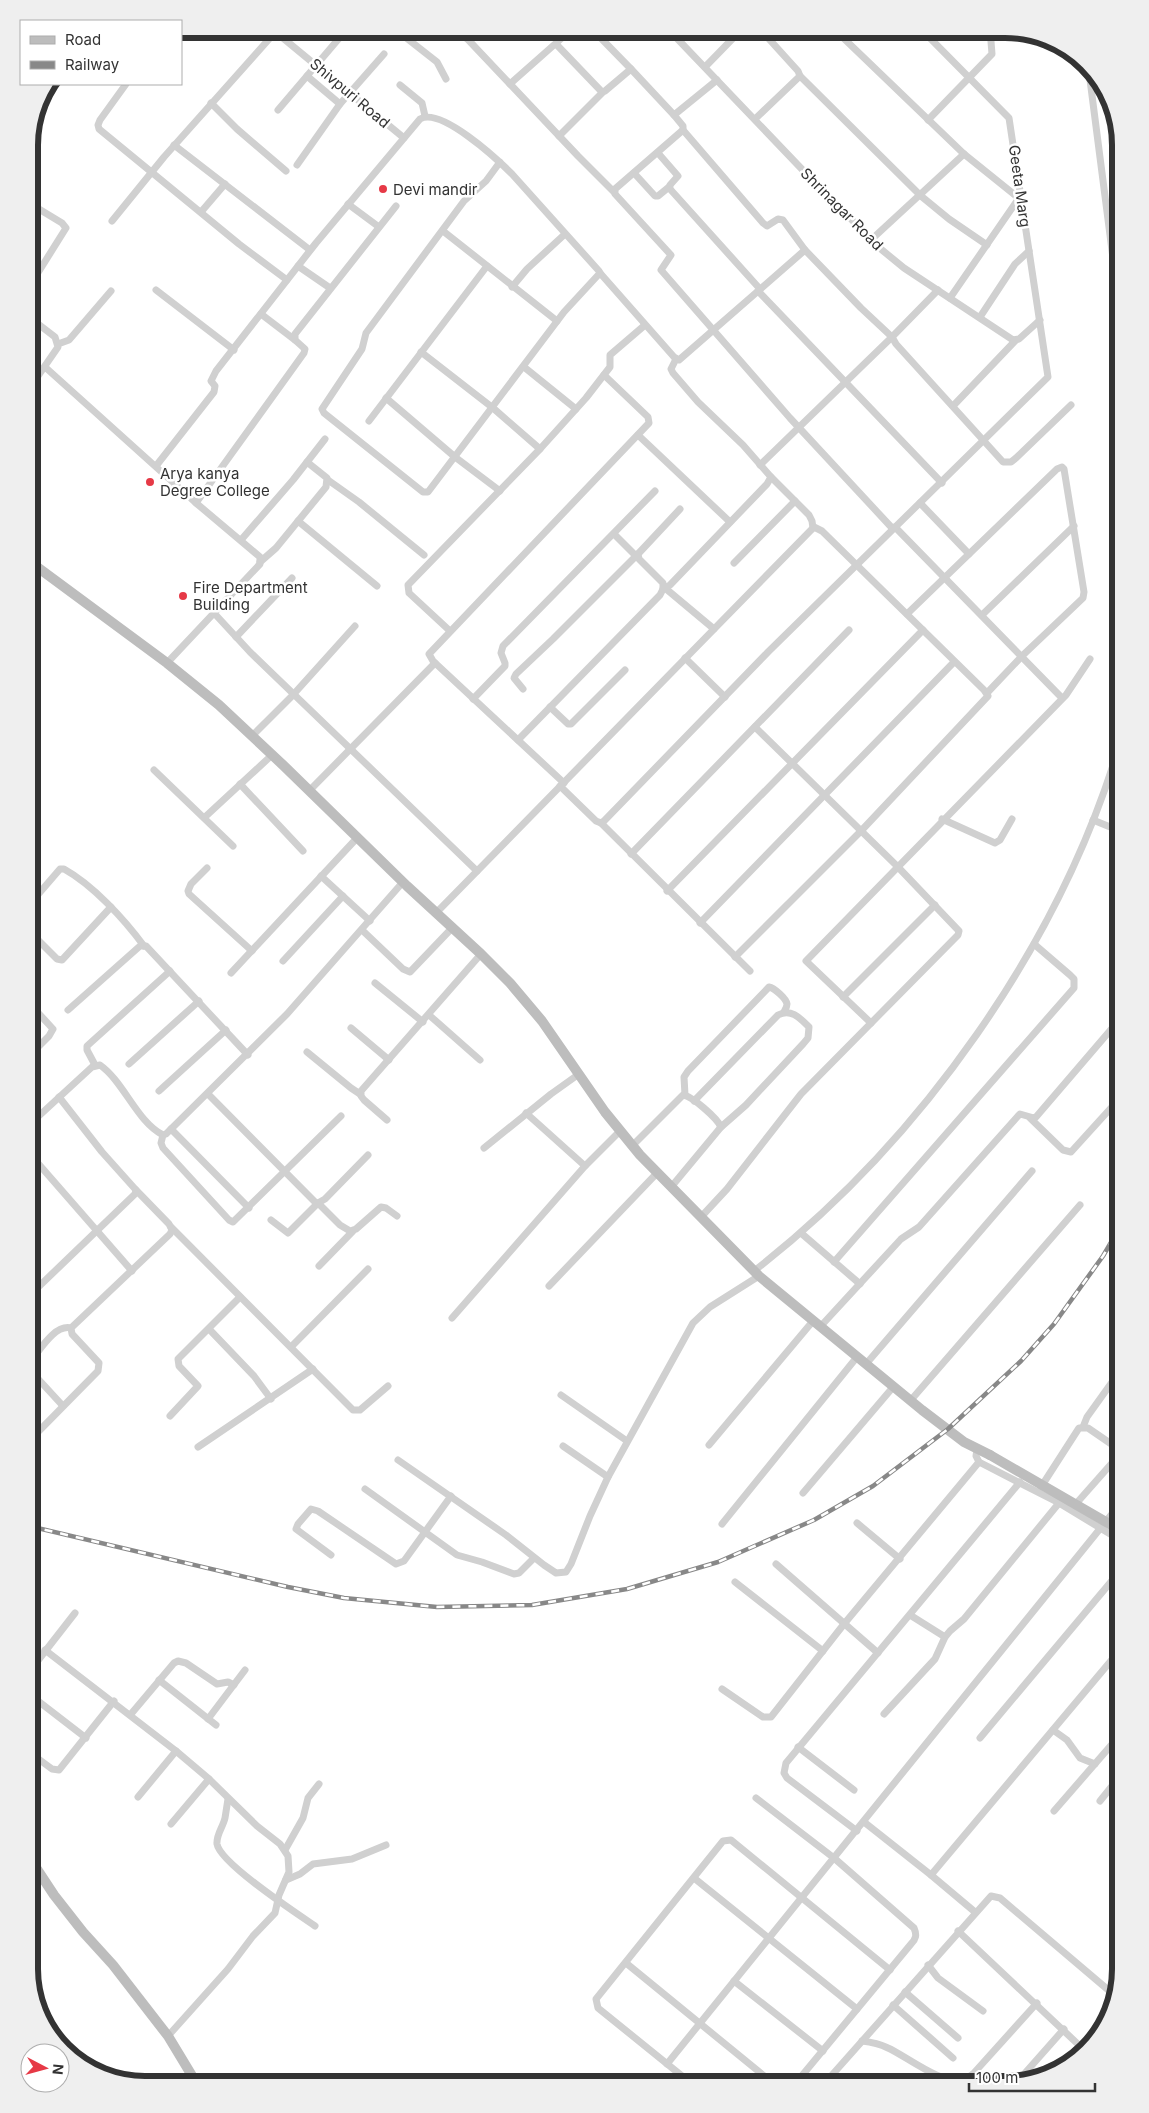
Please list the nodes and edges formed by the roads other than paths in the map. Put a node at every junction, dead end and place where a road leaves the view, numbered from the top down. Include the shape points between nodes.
1 (268, 38) edge
2 (284, 38) edge
3 (339, 38) edge
4 (406, 38) edge
5 (466, 38) edge
6 (562, 38) edge
7 (601, 38) edge
8 (677, 38) edge
9 (733, 38) edge
10 (768, 38) edge
11 (843, 38) edge
12 (930, 38) edge
13 (991, 38) edge
14 (556, 44) junction
15 (384, 54) dead end
16 (316, 65) junction
17 (705, 67) junction
18 (631, 70) junction
19 (307, 76) junction
20 (800, 76) junction
21 (970, 78) junction
22 (446, 79) dead end
23 (717, 80) junction
24 (1090, 82) edge
25 (510, 84) junction
26 (125, 85) edge
27 (400, 85) dead end
28 (603, 92) junction
29 (350, 93) junction
30 (211, 103) junction
31 (340, 104) junction
32 (278, 110) dead end
33 (674, 115) junction
34 (425, 116) junction
35 (755, 119) junction
36 (928, 120) junction
37 (683, 130) junction
38 (559, 136) junction
39 (404, 138) junction
40 (174, 145) junction
41 (658, 153) junction
42 (964, 154) junction
43 (500, 162) junction
44 (297, 165) dead end
45 (286, 170) dead end
46 (152, 172) junction
47 (634, 173) junction
48 (225, 184) junction
49 (669, 187) junction
50 (614, 192) junction
51 (921, 196) junction
52 (1020, 199) junction
53 (348, 204) junction
54 (396, 206) dead end
55 (38, 209) edge
56 (201, 212) junction
57 (112, 221) dead end
58 (379, 227) junction
59 (442, 231) junction
60 (566, 234) junction
61 (872, 239) junction
62 (987, 245) junction
63 (310, 250) junction
64 (806, 250) junction
65 (1029, 250) junction
66 (1112, 250) edge
67 (298, 266) junction
68 (487, 266) junction
69 (38, 273) edge
70 (600, 273) junction
71 (287, 280) junction
72 (512, 287) junction
73 (330, 288) junction
74 (156, 290) dead end
75 (759, 290) junction
76 (938, 290) junction
77 (111, 292) dead end
78 (950, 298) junction
79 (261, 314) junction
80 (980, 318) junction
81 (1040, 320) junction
82 (557, 321) junction
83 (38, 324) edge
84 (645, 325) junction
85 (713, 332) junction
86 (892, 337) junction
87 (295, 340) junction
88 (1016, 340) junction
89 (58, 344) junction
90 (234, 350) junction
91 (421, 352) junction
92 (676, 359) junction
93 (45, 367) junction
94 (524, 367) junction
95 (604, 375) junction
96 (38, 377) edge
97 (845, 381) junction
98 (386, 398) junction
99 (1071, 404) dead end
100 (953, 406) junction
101 (493, 408) junction
102 (576, 409) junction
103 (369, 421) dead end
104 (798, 427) junction
105 (638, 435) junction
106 (325, 439) dead end
107 (984, 441) junction
108 (540, 449) junction
109 (455, 457) junction
110 (307, 462) junction
111 (760, 465) junction
112 (156, 466) junction
113 (771, 477) junction
114 (328, 480) junction
115 (942, 482) junction
116 (656, 491) dead end
117 (500, 492) junction
118 (795, 501) junction
119 (196, 503) junction
120 (920, 503) junction
121 (680, 509) dead end
122 (298, 521) junction
123 (730, 522) junction
124 (1074, 526) junction
125 (813, 528) junction
126 (894, 528) junction
127 (614, 534) junction
128 (241, 540) junction
129 (424, 554) dead end
130 (969, 554) junction
131 (637, 555) junction
132 (260, 562) junction
133 (734, 563) dead end
134 (855, 565) junction
135 (38, 568) edge
136 (292, 578) dead end
137 (945, 578) junction
138 (377, 586) dead end
139 (664, 589) junction
140 (214, 614) junction
141 (907, 614) junction
142 (982, 615) junction
143 (355, 626) dead end
144 (714, 629) junction
145 (849, 630) dead end
146 (923, 630) junction
147 (450, 631) junction
148 (236, 637) junction
149 (1022, 656) junction
150 (685, 658) junction
151 (1090, 659) dead end
152 (954, 662) junction
153 (167, 663) junction
154 (436, 663) junction
155 (626, 670) dead end
156 (523, 689) dead end
157 (987, 693) junction
158 (293, 694) junction
159 (725, 697) junction
160 (1062, 698) junction
161 (473, 699) junction
162 (550, 706) junction
163 (755, 727) junction
164 (252, 736) junction
165 (518, 740) junction
166 (351, 749) junction
167 (272, 754) junction
168 (792, 764) junction
169 (1112, 766) edge
170 (154, 770) dead end
171 (240, 784) junction
172 (562, 785) junction
173 (310, 790) junction
174 (825, 796) junction
175 (205, 817) junction
176 (942, 819) junction
177 (1012, 819) dead end
178 (1093, 820) junction
179 (601, 823) junction
180 (1112, 828) edge
181 (861, 831) junction
182 (357, 838) junction
183 (233, 846) dead end
184 (303, 851) dead end
185 (631, 854) junction
186 (897, 866) junction
187 (207, 868) dead end
188 (477, 871) junction
189 (321, 876) junction
190 (403, 882) junction
191 (667, 891) junction
192 (38, 895) edge
193 (343, 896) junction
194 (935, 905) junction
195 (111, 907) junction
196 (438, 912) junction
197 (370, 922) junction
198 (700, 923) junction
199 (453, 927) junction
200 (362, 930) junction
201 (38, 940) edge
202 (1034, 944) junction
203 (144, 946) junction
204 (252, 951) junction
205 (482, 954) junction
206 (735, 957) junction
207 (283, 961) dead end
208 (170, 970) junction
209 (750, 971) dead end
210 (231, 973) dead end
211 (375, 984) dead end
212 (843, 998) junction
213 (199, 1001) junction
214 (68, 1010) dead end
215 (38, 1012) edge
216 (784, 1012) junction
217 (429, 1015) junction
218 (423, 1022) junction
219 (871, 1023) junction
220 (1112, 1027) edge
221 (351, 1028) dead end
222 (226, 1030) junction
223 (38, 1047) edge
224 (308, 1052) dead end
225 (248, 1054) junction
226 (389, 1060) junction
227 (480, 1060) dead end
228 (129, 1064) dead end
229 (95, 1065) junction
230 (579, 1074) junction
231 (159, 1091) dead end
232 (208, 1094) junction
233 (360, 1094) junction
234 (685, 1095) junction
235 (60, 1097) junction
236 (694, 1101) junction
237 (1112, 1107) edge
238 (526, 1113) junction
239 (341, 1116) dead end
240 (38, 1117) edge
241 (1030, 1118) junction
242 (387, 1120) dead end
243 (721, 1126) junction
244 (171, 1129) junction
245 (620, 1131) junction
246 (163, 1135) junction
247 (632, 1146) junction
248 (484, 1148) dead end
249 (368, 1154) dead end
250 (38, 1163) edge
251 (585, 1166) junction
252 (1032, 1170) dead end
253 (284, 1172) junction
254 (657, 1173) junction
255 (672, 1186) junction
256 (136, 1190) junction
257 (318, 1203) junction
258 (1080, 1204) dead end
259 (249, 1208) junction
260 (397, 1216) dead end
261 (701, 1217) junction
262 (271, 1220) dead end
263 (171, 1227) junction
264 (96, 1229) junction
265 (353, 1231) junction
266 (801, 1232) junction
267 (834, 1262) junction
268 (319, 1266) dead end
269 (368, 1269) dead end
270 (132, 1271) junction
271 (757, 1274) junction
272 (860, 1284) junction
273 (549, 1286) dead end
274 (38, 1287) edge
275 (240, 1297) junction
276 (452, 1318) dead end
277 (817, 1324) junction
278 (70, 1328) junction
279 (208, 1329) junction
280 (291, 1346) junction
281 (38, 1352) edge
282 (861, 1360) junction
283 (313, 1370) junction
284 (38, 1379) edge
285 (1112, 1382) edge
286 (388, 1386) dead end
287 (894, 1386) junction
288 (561, 1395) dead end
289 (271, 1399) junction
290 (911, 1400) junction
291 (64, 1406) junction
292 (170, 1416) dead end
293 (1083, 1427) junction
294 (38, 1432) edge
295 (627, 1441) junction
296 (1112, 1444) edge
297 (710, 1445) dead end
298 (563, 1446) dead end
299 (198, 1447) dead end
300 (977, 1448) junction
301 (398, 1460) dead end
302 (979, 1462) junction
303 (1112, 1463) edge
304 (608, 1477) junction
305 (1020, 1482) junction
306 (365, 1489) dead end
307 (1038, 1492) junction
308 (803, 1494) dead end
309 (451, 1496) junction
310 (1059, 1503) junction
311 (1071, 1510) junction
312 (1112, 1515) edge
313 (857, 1523) dead end
314 (722, 1524) dead end
315 (1112, 1525) edge
316 (1102, 1528) junction
317 (424, 1532) junction
318 (1112, 1535) edge
319 (331, 1555) dead end
320 (534, 1558) junction
321 (900, 1559) junction
322 (776, 1564) dead end
323 (1112, 1581) edge
324 (735, 1582) dead end
325 (74, 1613) dead end
326 (910, 1615) junction
327 (844, 1624) junction
328 (945, 1637) junction
329 (45, 1650) junction
330 (823, 1651) junction
331 (878, 1653) junction
332 (38, 1660) edge
333 (1112, 1660) edge
334 (245, 1670) dead end
335 (159, 1680) junction
336 (234, 1685) junction
337 (722, 1689) dead end
338 (38, 1701) edge
339 (114, 1701) junction
340 (131, 1714) junction
341 (884, 1714) dead end
342 (208, 1719) junction
343 (216, 1725) dead end
344 (1053, 1730) junction
345 (86, 1738) junction
346 (980, 1738) dead end
347 (1112, 1744) edge
348 (798, 1747) junction
349 (176, 1751) junction
350 (38, 1759) edge
351 (1095, 1764) junction
352 (209, 1779) junction
353 (319, 1784) dead end
354 (1112, 1786) edge
355 (854, 1790) dead end
356 (138, 1797) dead end
357 (756, 1798) dead end
358 (228, 1799) junction
359 (1100, 1801) dead end
360 (1054, 1811) dead end
361 (864, 1822) junction
362 (171, 1824) dead end
363 (856, 1831) junction
364 (386, 1845) dead end
365 (285, 1850) junction
366 (834, 1858) junction
367 (38, 1871) edge
368 (931, 1875) junction
369 (694, 1878) junction
370 (286, 1880) junction
371 (801, 1899) junction
372 (278, 1900) junction
373 (975, 1912) junction
374 (315, 1926) dead end
375 (958, 1931) junction
376 (769, 1939) junction
377 (626, 1962) junction
378 (928, 1965) junction
379 (890, 1970) junction
380 (734, 1981) junction
381 (1109, 1991) edge
382 (905, 1992) junction
383 (1037, 2003) junction
384 (893, 2005) junction
385 (857, 2009) junction
386 (983, 2011) dead end
387 (700, 2023) junction
388 (1064, 2030) junction
389 (168, 2036) junction
390 (958, 2038) dead end
391 (862, 2041) junction
392 (1079, 2045) edge
393 (823, 2051) junction
394 (953, 2058) dead end
395 (667, 2064) junction
396 (1025, 2073) edge
397 (191, 2075) edge
398 (682, 2076) edge
399 (764, 2076) edge
400 (802, 2076) edge
401 (831, 2076) edge
402 (942, 2076) edge
403 (969, 2076) edge

1 - 30 street
2 - 16 street, Shivpuri Road
3 - 16 street
4 - 22 street via 437,62
5 - 25 street
6 - 14 street
7 - 18 street
8 - 17 street, Shrinagar Road
9 - 17 street
10 - 20 street
11 - 36 street
12 - 21 street, Geeta Marg
13 - 21 street via 992,54
14 - 25 street
14 - 28 street
15 - 29 street
16 - 19 street
16 - 29 street, Shivpuri Road
17 - 23 street, Shrinagar Road
18 - 28 street
18 - 33 street
19 - 31 street
19 - 32 street
20 - 35 street
20 - 51 street
21 - 36 street
21 - 52 street, Geeta Marg via 1009,118
23 - 33 street
23 - 35 street, Shrinagar Road
24 - 66 street
25 - 38 street
26 - 46 street via 98,125 102,132
27 - 34 street via 422,103
28 - 38 street
29 - 31 street
29 - 39 street, Shivpuri Road
30 - 40 street
30 - 45 street
31 - 44 street
33 - 37 street
34 - 39 street
34 - 43 street via 452,126
35 - 61 street, Shrinagar Road
36 - 42 street
37 - 41 street
37 - 64 street via 762,223 767,226 778,219 783,220
38 - 50 street
39 - 53 street
40 - 46 street
40 - 48 street
41 - 47 street
41 - 49 street via 678,176
42 - 51 street
42 - 52 street
43 - 59 street
43 - 60 street
46 - 56 street
46 - 57 street
47 - 49 street via 655,196
47 - 50 street
48 - 56 street
48 - 63 street
49 - 75 street
50 - 85 street via 670,254 671,258 661,270
51 - 61 street
51 - 62 street
52 - 62 street
52 - 65 street, Geeta Marg
53 - 58 street
53 - 63 street
54 - 58 street
55 - 69 street via 66,228
56 - 71 street
58 - 73 street
59 - 68 street
59 - 109 street via 366,333 362,349 322,409 424,492 430,490
60 - 70 street
60 - 72 street
61 - 76 street, Shrinagar Road via 893,259
62 - 78 street
63 - 67 street
64 - 75 street
64 - 86 street
65 - 80 street via 1015,264
65 - 81 street, Geeta Marg
67 - 71 street
67 - 73 street
68 - 72 street
68 - 91 street
70 - 82 street
70 - 84 street
71 - 79 street
72 - 82 street
73 - 87 street via 295,334
74 - 90 street
75 - 85 street
75 - 97 street
76 - 78 street, Shrinagar Road
76 - 86 street
77 - 89 street via 69,340
78 - 80 street, Shrinagar Road
79 - 87 street
79 - 90 street
80 - 88 street, Shrinagar Road
81 - 88 street
81 - 107 street, Geeta Marg via 1048,377
82 - 94 street
83 - 89 street via 55,336
84 - 92 street
84 - 95 street via 610,356 611,365
85 - 92 street via 682,359
85 - 104 street
86 - 97 street
86 - 100 street
87 - 119 street via 305,350 304,353
88 - 100 street
89 - 93 street
90 - 112 street via 212,378 214,392
91 - 98 street
91 - 101 street
92 - 111 street via 671,369 673,373
93 - 96 street
93 - 112 street
94 - 101 street
94 - 102 street
95 - 102 street
95 - 105 street via 648,417 649,423
97 - 104 street
97 - 115 street
98 - 103 street
98 - 109 street
99 - 107 street via 1011,462 1003,462
100 - 107 street
101 - 108 street
101 - 109 street
102 - 108 street
104 - 111 street
104 - 126 street
105 - 123 street
105 - 147 street
106 - 110 street
107 - 115 street
108 - 117 street
109 - 117 street
110 - 114 street
110 - 128 street
111 - 113 street
112 - 119 street
113 - 118 street
113 - 123 street
114 - 122 street via 326,487
114 - 129 street
115 - 120 street
116 - 127 street
117 - 147 street via 408,585 409,593
118 - 125 street via 812,521
118 - 133 street
119 - 128 street
120 - 126 street
120 - 130 street
121 - 131 street
122 - 132 street
122 - 138 street
123 - 139 street
124 - 130 street via 1064,469 1059,468
124 - 142 street
124 - 149 street via 1083,598
125 - 134 street via 818,528
125 - 144 street
126 - 134 street
126 - 137 street
127 - 131 street
127 - 161 street via 503,646 501,653 505,666
128 - 132 street via 258,554
130 - 137 street
131 - 139 street via 663,583
131 - 156 street via 516,674 514,678
132 - 140 street
134 - 141 street
134 - 159 street
135 - 153 main road
136 - 148 street
137 - 141 street
137 - 142 street
139 - 144 street
139 - 162 street
140 - 148 street
140 - 153 street
141 - 146 street
142 - 149 street
143 - 158 street
144 - 150 street
145 - 163 street
146 - 152 street
146 - 168 street
147 - 154 street via 429,654
148 - 158 street
149 - 157 street
149 - 160 street
150 - 159 street
150 - 172 street
151 - 160 street
152 - 157 street
152 - 174 street
153 - 164 main road
154 - 161 street
154 - 166 street
155 - 162 street via 571,724
157 - 181 street via 986,699
158 - 164 street
158 - 166 street
159 - 179 street
160 - 176 street
161 - 165 street
162 - 165 street
163 - 168 street
163 - 185 street
164 - 167 main road
165 - 172 street
166 - 173 street
166 - 188 street
167 - 171 street
167 - 173 main road
168 - 174 street
168 - 191 street
169 - 178 street
170 - 175 street
171 - 175 street
171 - 184 street
172 - 179 street
172 - 188 street
173 - 182 main road
174 - 181 street
174 - 198 street
175 - 183 street
176 - 177 street via 997,843
176 - 186 street
178 - 180 street
178 - 202 street
179 - 185 street
181 - 186 street
181 - 206 street
182 - 189 street
182 - 190 main road
185 - 191 street
186 - 194 street
186 - 212 street via 806,961
187 - 204 street via 189,888 189,894
188 - 196 street
189 - 193 street
189 - 204 street
190 - 196 main road
190 - 197 street
191 - 198 street
192 - 195 street via 64,869
193 - 197 street
193 - 207 street
194 - 212 street
194 - 219 street via 958,928 958,935
195 - 201 street via 62,960
195 - 203 street
196 - 199 main road
197 - 200 street
198 - 206 street
199 - 200 street via 410,972
199 - 205 main road
200 - 225 street
202 - 266 street via 959,1058 927,1100 859,1175
202 - 267 street via 1070,975 1074,988
203 - 208 street
203 - 214 street
204 - 210 street
205 - 217 street
205 - 230 main road via 542,1021
206 - 209 street
208 - 213 street
208 - 229 street via 87,1046
211 - 218 street
212 - 219 street
213 - 222 street
213 - 228 street
215 - 223 street via 53,1028
216 - 234 street via 786,1002 769,988 688,1071 684,1077
216 - 236 street
216 - 243 street via 794,1014 809,1027 808,1038 746,1105
217 - 218 street
217 - 227 street
218 - 226 street
219 - 261 street via 801,1094 727,1189
220 - 241 street via 1036,1117
221 - 226 street
222 - 225 street
222 - 231 street
224 - 233 street
225 - 232 street
226 - 233 street
229 - 235 street
229 - 246 street via 103,1066
230 - 238 street
230 - 245 main road
232 - 244 street
232 - 253 street
233 - 242 street
234 - 236 street
234 - 247 street
235 - 240 street
235 - 256 street
236 - 243 street
237 - 241 street via 1071,1152 1063,1150
238 - 248 street
238 - 251 street
239 - 253 street
241 - 272 street via 1020,1114 919,1227 901,1239
243 - 255 street
244 - 246 street
244 - 259 street
245 - 247 main road
245 - 251 street
246 - 259 street via 163,1148 229,1220 235,1222
247 - 254 main road
249 - 257 street
250 - 264 street
251 - 276 street
252 - 282 street
253 - 257 street
253 - 259 street
254 - 255 main road
254 - 273 street
255 - 261 main road
256 - 263 street
256 - 264 street
257 - 262 street via 288,1233
257 - 265 street via 346,1230
258 - 290 street
260 - 265 street via 381,1207
261 - 271 main road
263 - 270 street via 170,1234
263 - 275 street
264 - 270 street
264 - 274 street
265 - 268 street
266 - 267 street
266 - 271 street
267 - 272 street
269 - 280 street
270 - 278 street
271 - 277 main road
271 - 295 street via 697,1318
272 - 277 street
275 - 279 street
275 - 280 street
277 - 282 main road
277 - 297 street
278 - 281 street via 58,1329
278 - 291 street via 100,1367
279 - 289 street via 254,1376
279 - 292 street via 178,1359 179,1366 198,1386
280 - 283 street
282 - 287 main road
282 - 314 street
283 - 286 street via 356,1411
283 - 289 street
284 - 291 street
285 - 293 street
287 - 290 main road
287 - 308 street
288 - 295 street
289 - 299 street
290 - 300 main road via 964,1442
291 - 294 street
293 - 296 street
293 - 307 street via 1075,1431
295 - 304 street
298 - 304 street
300 - 302 street
300 - 315 main road, bridge
301 - 309 street
302 - 305 street
302 - 321 street
303 - 311 street
304 - 320 street via 568,1570 556,1573
305 - 307 street
305 - 326 street
306 - 317 street
307 - 310 street
309 - 317 street
309 - 320 street
310 - 311 street
310 - 328 street via 964,1619
311 - 316 street
312 - 316 street
313 - 321 street
316 - 318 street
316 - 361 street
317 - 319 street via 404,1561 396,1564 311,1509 296,1529
317 - 320 street via 457,1554 514,1574
321 - 327 street
322 - 327 street
323 - 346 street
324 - 330 street
325 - 329 street
326 - 328 street
326 - 331 street
327 - 330 street
327 - 331 street
328 - 341 street via 935,1659
329 - 332 street
329 - 339 street
330 - 337 street via 771,1717 763,1717
331 - 348 street
333 - 344 street
334 - 336 street
335 - 336 street via 178,1661 217,1684 228,1682
335 - 340 street
335 - 342 street
336 - 342 street
338 - 345 street
339 - 340 street
339 - 345 street
340 - 349 street
342 - 343 street
344 - 351 street via 1067,1740 1080,1758
344 - 368 street
345 - 350 street via 59,1770
347 - 351 street
348 - 355 street
348 - 363 street via 786,1763 784,1773 787,1778
349 - 352 street
349 - 356 street
351 - 360 street
352 - 358 street
352 - 362 street
353 - 365 street via 308,1798 304,1818
354 - 359 street
357 - 366 street
358 - 365 street
358 - 372 street via 217,1836 218,1848
361 - 363 street
361 - 368 street
363 - 366 street
364 - 370 street via 352,1859 313,1864
365 - 370 street via 290,1864
366 - 371 street
366 - 379 street via 914,1928 915,1940
367 - 389 main road
368 - 373 street
369 - 371 street via 723,1841 731,1840
369 - 376 street
369 - 377 street
370 - 372 street
371 - 376 street
371 - 379 street
372 - 374 street
372 - 389 street via 275,1913
373 - 375 street
373 - 381 street via 991,1896 1000,1898
375 - 378 street
375 - 383 street
376 - 380 street
376 - 385 street
377 - 387 street
377 - 395 street via 596,1999 598,2008
378 - 382 street
378 - 386 street via 938,1978
379 - 385 street
380 - 387 street
380 - 393 street
382 - 384 street
382 - 390 street
383 - 388 street
383 - 403 street
384 - 391 street
384 - 394 street
385 - 393 street
387 - 395 street
387 - 399 street
388 - 392 street
388 - 396 street
389 - 397 main road
391 - 401 street
391 - 402 street via 890,2049
393 - 400 street
395 - 398 street

